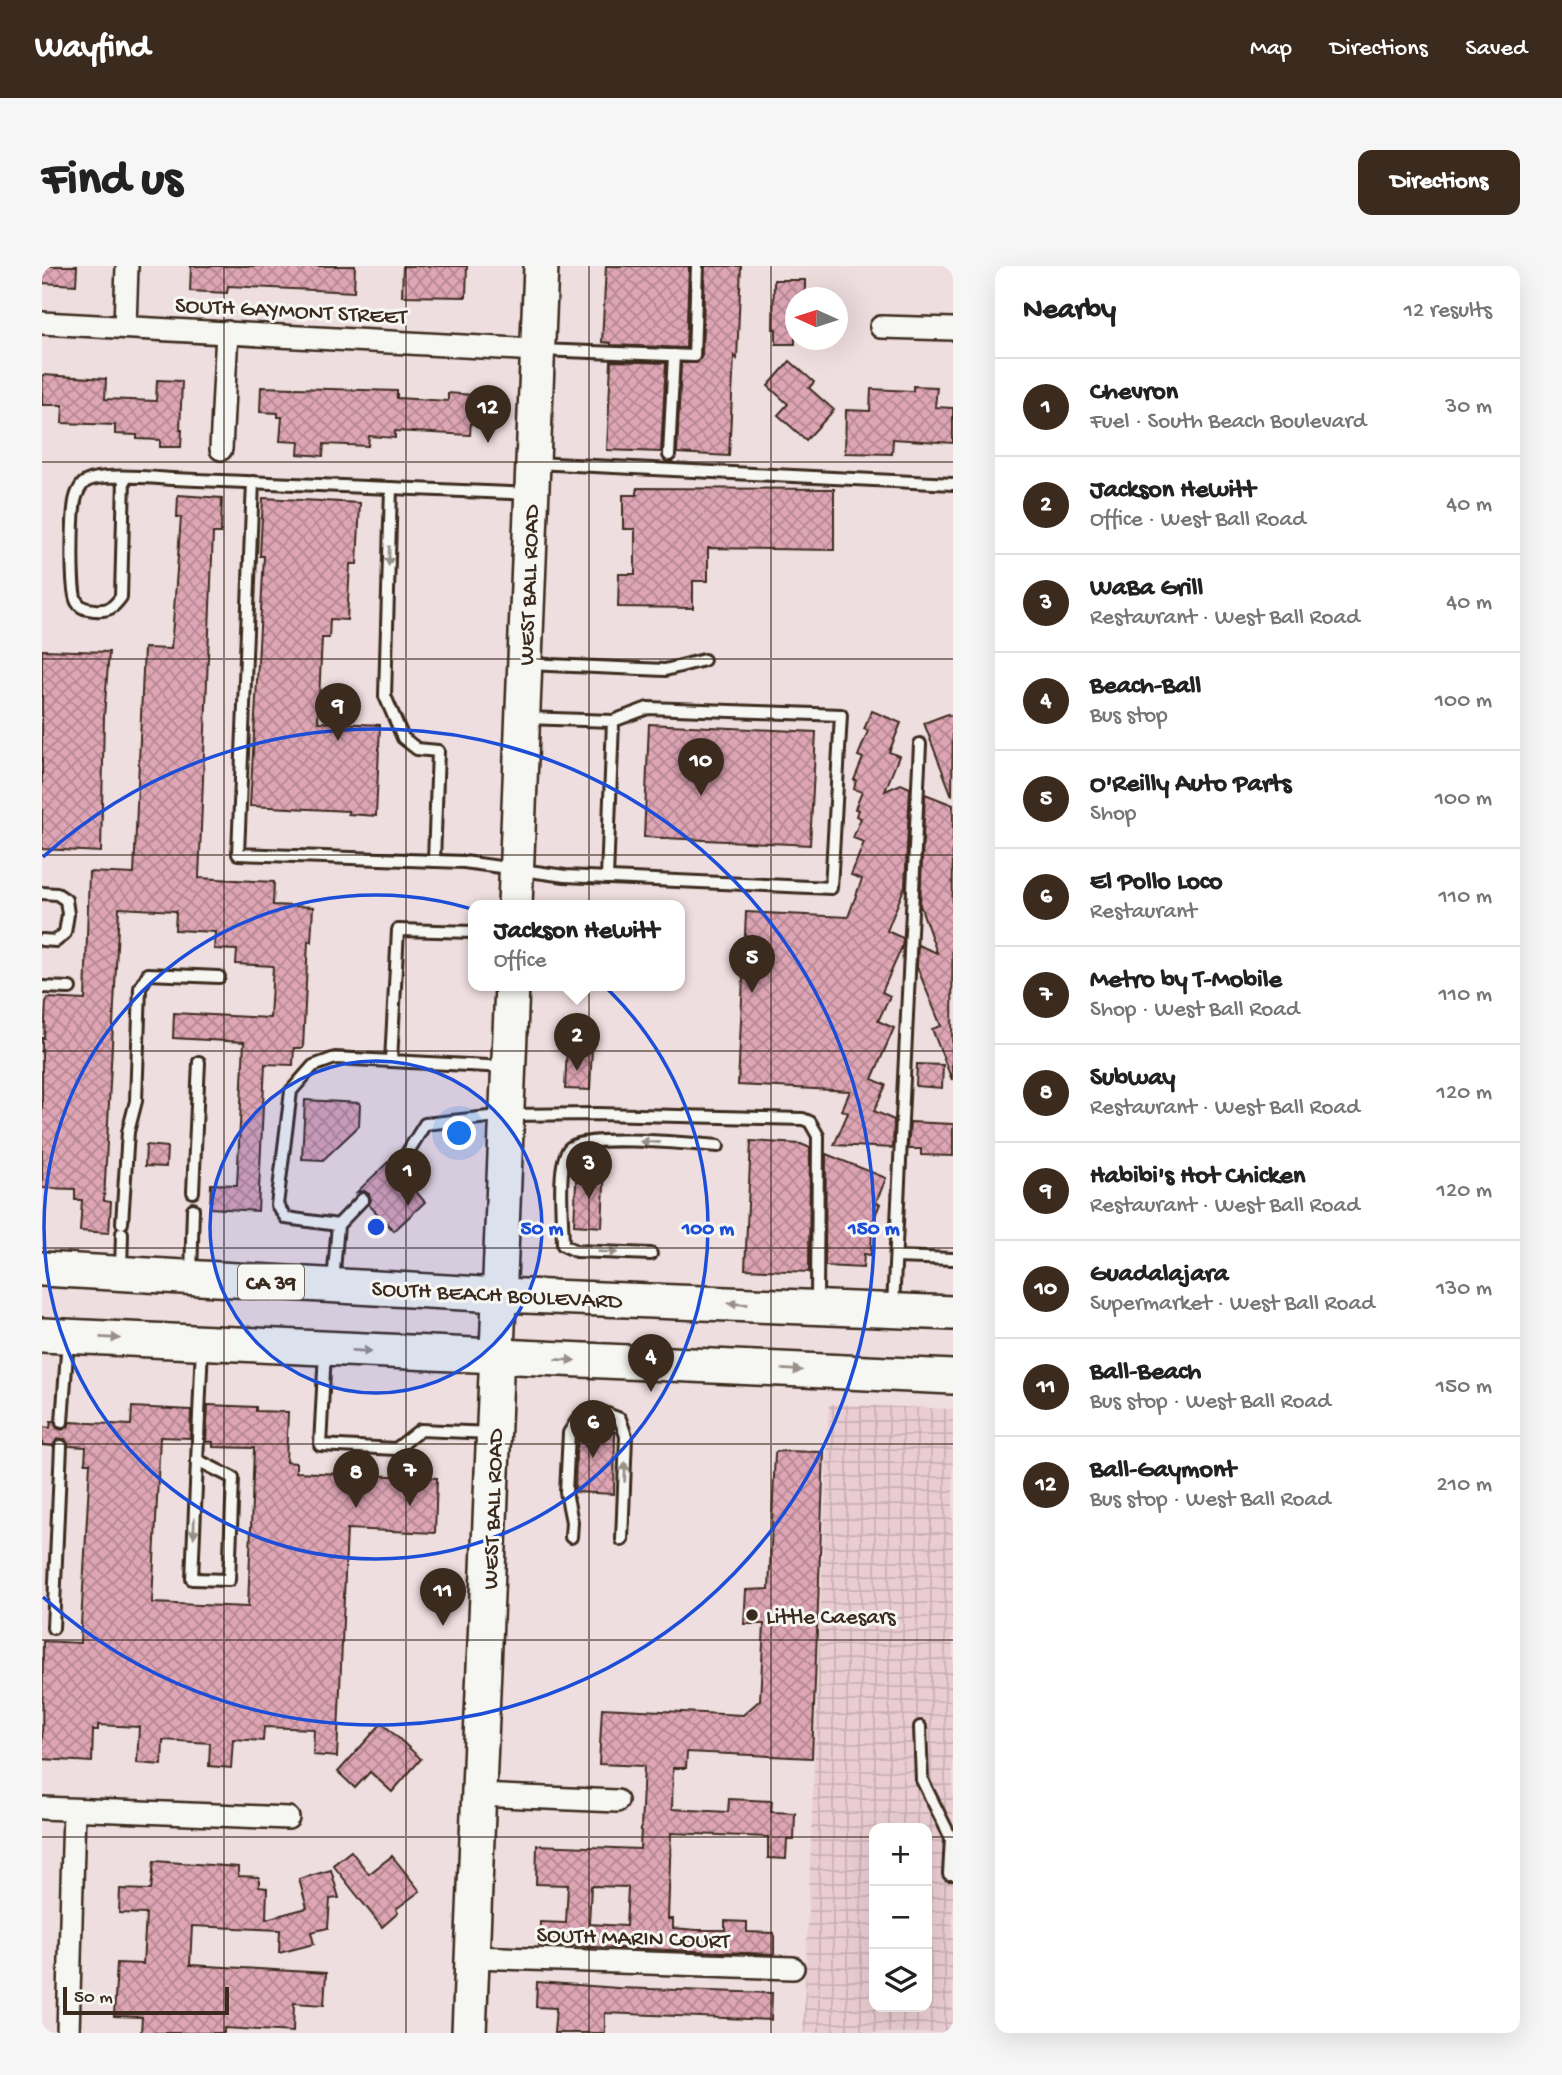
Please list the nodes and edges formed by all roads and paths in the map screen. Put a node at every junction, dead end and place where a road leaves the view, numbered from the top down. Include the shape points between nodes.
1 (127, 266) edge
2 (541, 266) edge
3 (697, 266) edge
4 (42, 323) edge
5 (125, 326) junction
6 (881, 327) dead end
7 (953, 329) edge
8 (227, 332) junction
9 (537, 350) junction
10 (674, 355) junction
11 (221, 449) dead end
12 (669, 455) dead end
13 (124, 478) junction
14 (532, 479) junction
15 (253, 482) junction
16 (953, 484) edge
17 (391, 488) junction
18 (704, 660) dead end
19 (524, 664) junction
20 (522, 717) junction
21 (613, 721) junction
22 (920, 744) dead end
23 (435, 861) junction
24 (516, 870) junction
25 (607, 878) junction
26 (42, 894) edge
27 (515, 900) edge
28 (468, 932) edge
29 (42, 940) edge
30 (219, 977) dead end
31 (42, 987) edge
32 (70, 988) dead end
33 (512, 991) edge
34 (391, 1061) junction
35 (199, 1062) dead end
36 (508, 1067) junction
37 (507, 1115) junction
38 (718, 1146) dead end
39 (396, 1171) dead end
40 (193, 1192) dead end
41 (363, 1199) dead end
42 (193, 1209) dead end
43 (338, 1225) junction
44 (651, 1254) dead end
45 (896, 1257) junction
46 (953, 1259) edge
47 (42, 1269) edge
48 (121, 1273) junction
49 (191, 1277) junction
50 (333, 1285) junction
51 (499, 1295) junction
52 (817, 1307) junction
53 (893, 1310) junction
54 (953, 1312) edge
55 (55, 1335) edge
56 (202, 1343) junction
57 (325, 1349) junction
58 (497, 1357) junction
59 (953, 1377) edge
60 (62, 1422) dead end
61 (494, 1433) junction
62 (61, 1446) dead end
63 (197, 1460) junction
64 (571, 1537) dead end
65 (622, 1540) dead end
66 (53, 1628) dead end
67 (920, 1727) dead end
68 (479, 1794) junction
69 (617, 1801) dead end
70 (42, 1808) edge
71 (74, 1810) junction
72 (288, 1818) dead end
73 (953, 1874) edge
74 (472, 1957) junction
75 (793, 1968) dead end
76 (68, 2033) edge
77 (469, 2033) edge

1 - 5 street
2 - 9 main road, WEST BALL ROAD
3 - 10 lane via 694,356
4 - 5 street, SOUTH GAYMONT STREET
5 - 8 street, SOUTH GAYMONT STREET
6 - 7 street
8 - 9 street, SOUTH GAYMONT STREET
8 - 11 street
9 - 10 lane
9 - 14 main road, WEST BALL ROAD
10 - 12 lane
13 - 13 lane via 96,478 84,483 75,498 72,586 76,601 85,609 106,611 121,597
13 - 15 lane
14 - 16 lane
14 - 17 lane
14 - 19 main road, WEST BALL ROAD
15 - 17 lane
15 - 23 lane via 239,854
17 -> 23 lane via 385,696 403,738 417,749 438,751
18 - 19 lane via 665,670
19 - 20 main road, WEST BALL ROAD
20 - 21 lane
20 - 24 main road, WEST BALL ROAD
21 - 25 lane
21 - 25 lane via 648,708 841,715 831,888
22 - 45 lane
23 - 24 lane
24 - 25 lane
24 - 27 main road, WEST BALL ROAD
26 - 29 lane via 57,894 66,900 68,914 65,933 56,941
28 - 34 lane via 398,930
30 - 48 lane via 148,974 140,988 136,1101 128,1132
31 - 32 lane
33 - 36 main road, WEST BALL ROAD
34 - 36 lane
34 - 43 lane via 335,1058 313,1066 290,1091 277,1206 286,1218
35 - 40 lane
36 - 37 main road, WEST BALL ROAD
37 - 39 lane via 425,1124
37 - 51 main road, WEST BALL ROAD
37 - 52 lane via 707,1115 810,1122 818,1136
38 -> 44 lane via 606,1140 580,1142 569,1148 562,1166 563,1245 576,1251
41 - 43 lane
42 - 49 lane
43 - 50 lane
45 - 46 lane
45 - 53 lane
47 - 48 main road, SOUTH BEACH BOULEVARD / CA 39
48 - 49 main road, SOUTH BEACH BOULEVARD / CA 39
49 - 50 main road, SOUTH BEACH BOULEVARD / CA 39
50 - 51 main road, SOUTH BEACH BOULEVARD / CA 39
52 -> 51 main road, SOUTH BEACH BOULEVARD / CA 39
51 - 58 main road, WEST BALL ROAD
52 - 53 main road, SOUTH BEACH BOULEVARD / CA 39
53 - 54 main road, SOUTH BEACH BOULEVARD / CA 39
55 -> 56 main road
55 - 60 lane
56 - 57 main road
56 - 63 lane
57 -> 58 main road
57 - 61 lane via 320,1446 396,1448 421,1430
58 -> 59 main road
58 - 61 main road, WEST BALL ROAD
61 - 68 main road, WEST BALL ROAD
62 - 66 lane
63 -> 63 lane via 192,1579 229,1580 233,1478
65 -> 64 lane via 626,1436 620,1419 602,1412 580,1416 569,1433 566,1492
67 - 73 lane via 922,1780 951,1838
68 - 69 street
68 - 74 main road, WEST BALL ROAD
70 - 71 street
71 - 72 street
71 - 76 street
74 - 75 street, SOUTH MARIN COURT
74 - 77 main road, WEST BALL ROAD

